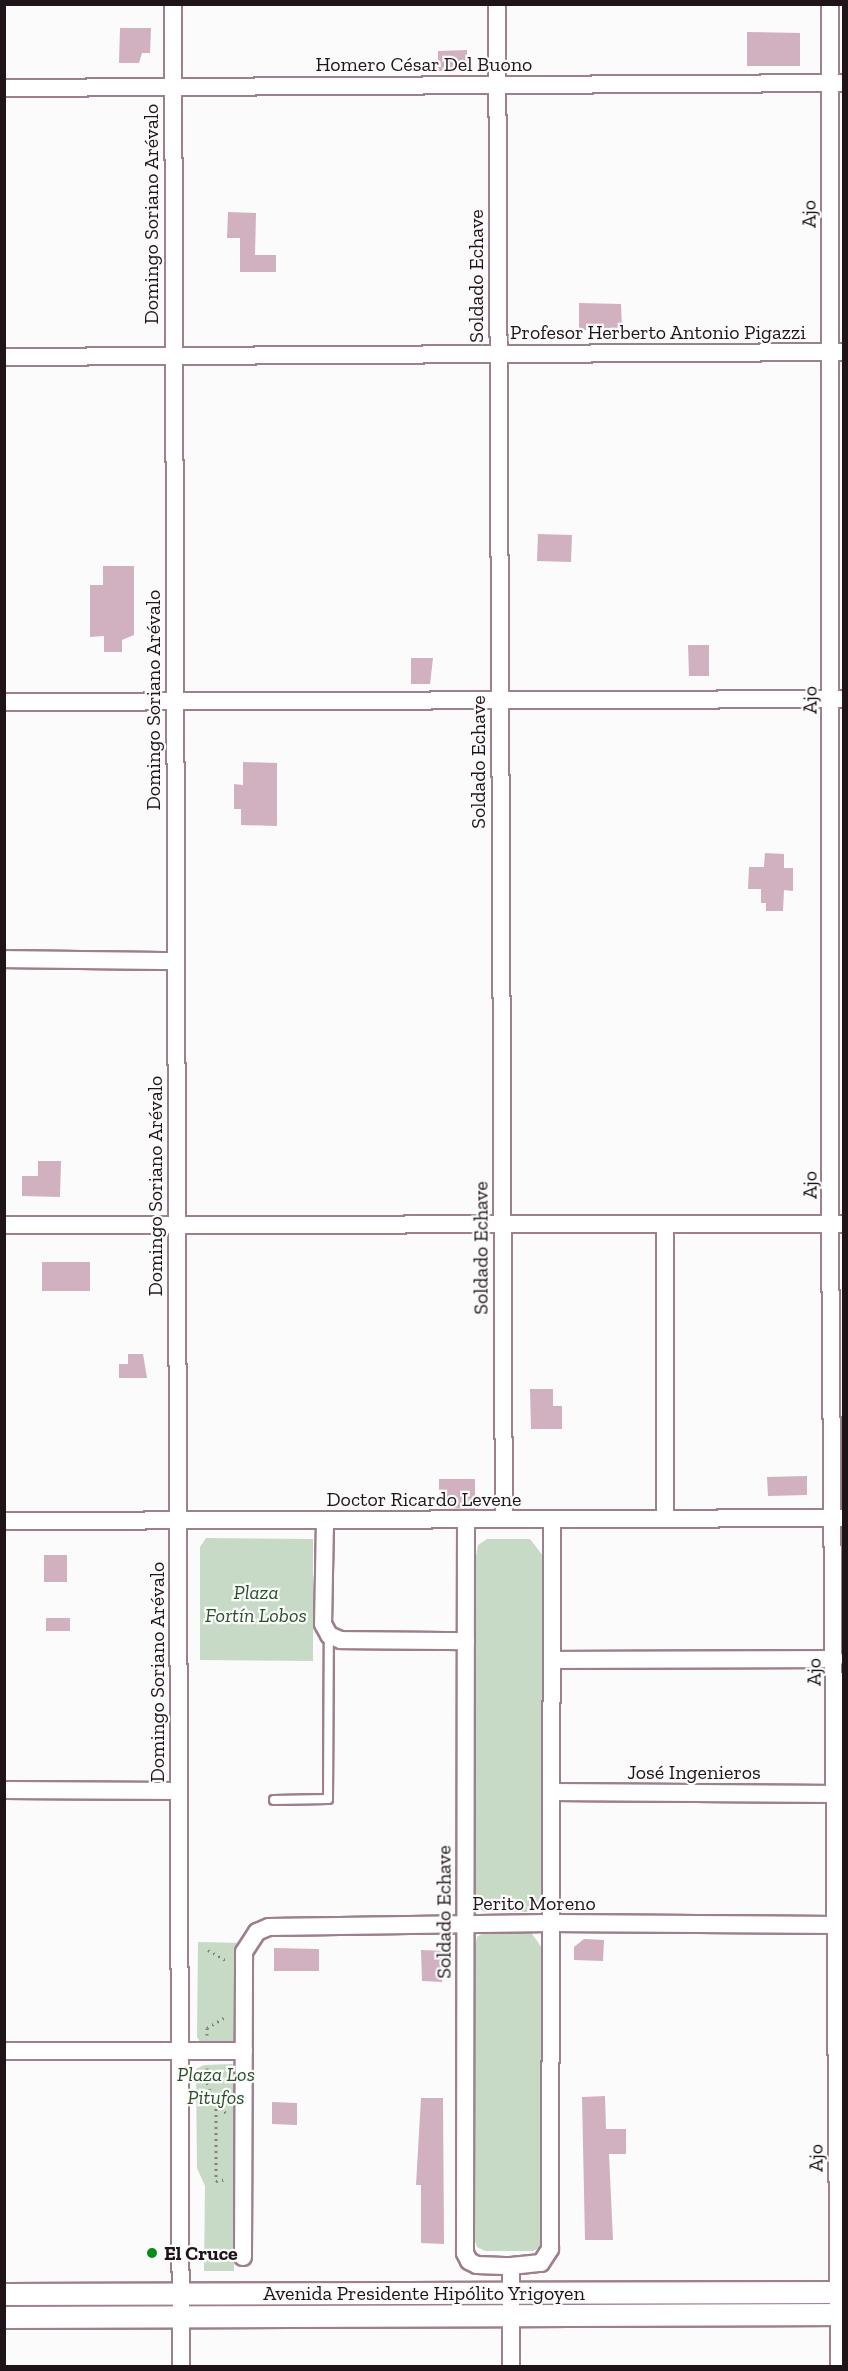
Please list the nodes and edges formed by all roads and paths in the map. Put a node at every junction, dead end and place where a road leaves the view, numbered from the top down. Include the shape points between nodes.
1 (172, 4) edge
2 (497, 4) edge
3 (830, 4) edge
4 (837, 83) edge
5 (499, 85) junction
6 (172, 86) junction
7 (4, 88) edge
8 (837, 352) edge
9 (497, 354) junction
10 (173, 355) junction
11 (4, 357) edge
12 (837, 699) edge
13 (174, 700) junction
14 (499, 700) junction
15 (4, 702) edge
16 (4, 959) edge
17 (175, 961) junction
18 (838, 965) edge
19 (502, 1224) junction
20 (665, 1224) junction
21 (837, 1224) edge
22 (4, 1225) edge
23 (176, 1227) junction
24 (665, 1518) junction
25 (839, 1518) edge
26 (466, 1519) junction
27 (504, 1519) junction
28 (552, 1519) junction
29 (177, 1520) junction
30 (4, 1521) edge
31 (325, 1521) junction
32 (329, 1635) junction
33 (466, 1641) junction
34 (835, 1659) junction
35 (552, 1660) junction
36 (838, 1785) edge
37 (4, 1790) edge
38 (178, 1791) junction
39 (552, 1792) junction
40 (274, 1800) dead end
41 (550, 1923) junction
42 (465, 1924) junction
43 (836, 1924) junction
44 (207, 2028) dead end
45 (840, 2046) edge
46 (4, 2051) edge
47 (207, 2051) junction
48 (244, 2051) junction
49 (179, 2052) junction
50 (229, 2188) dead end
51 (243, 2257) dead end
52 (511, 2266) junction
53 (510, 2292) junction
54 (841, 2292) edge
55 (4, 2294) edge
56 (180, 2295) junction
57 (841, 2314) edge
58 (510, 2315) junction
59 (180, 2316) junction
60 (4, 2317) edge
61 (181, 2367) edge
62 (511, 2367) edge
63 (839, 2367) edge

1 - 6 street, Domingo Soriano Arévalo
2 - 5 street, Soldado Echave
3 - 4 street, Ajo
4 - 5 street, Homero César Del Buono
4 - 8 street, Ajo
5 - 6 street, Homero César Del Buono
5 - 9 street, Soldado Echave
6 - 7 street, Homero César Del Buono
6 - 10 street, Domingo Soriano Arévalo
8 - 9 street, Profesor Herberto Antonio Pigazzi
8 - 12 street, Ajo
9 - 10 street, Profesor Herberto Antonio Pigazzi
9 - 14 street, Soldado Echave
10 - 11 street, Profesor Herberto Antonio Pigazzi
10 - 13 street, Domingo Soriano Arévalo
12 - 14 street
12 - 18 street, Ajo
13 - 14 street
13 - 15 street
13 - 17 street, Domingo Soriano Arévalo
14 - 19 street, Soldado Echave
16 - 17 street
17 - 23 street, Domingo Soriano Arévalo
18 - 21 street, Ajo
19 - 20 street
19 - 23 street
19 - 27 street, Soldado Echave
20 - 21 street
20 - 24 street
21 - 25 street, Ajo
22 - 23 street
23 - 29 street, Domingo Soriano Arévalo
24 - 25 street, Doctor Ricardo Levene
24 - 28 street, Doctor Ricardo Levene
25 - 34 street, Ajo
26 - 27 street, Doctor Ricardo Levene
26 - 31 street, Doctor Ricardo Levene
26 - 33 street, Soldado Echave
27 - 28 street, Doctor Ricardo Levene
28 - 35 street
29 - 30 street, Doctor Ricardo Levene
29 - 31 street, Doctor Ricardo Levene
29 - 38 street, Domingo Soriano Arévalo
31 - 32 street via 323,1624
32 - 33 street via 341,1641
32 - 40 lane via 328,1799
33 - 42 street, Soldado Echave
34 - 35 street
34 - 36 street, Ajo
35 - 39 street
36 - 39 street, José Ingenieros
36 - 43 street, Ajo
37 - 38 street
38 - 49 street, Domingo Soriano Arévalo
39 - 41 street
41 - 42 street, Perito Moreno
41 - 43 street, Perito Moreno
41 - 52 street, Soldado Echave via 550,2249 542,2263
42 - 48 street, Perito Moreno via 269,1927 257,1932 244,1952
42 - 52 street, Soldado Echave via 465,2253 477,2265
43 - 45 street, Ajo
44 - 47 path
45 - 54 street, Ajo
46 - 49 street
47 - 48 street
47 - 49 street
47 - 50 path via 207,2084 216,2103 216,2181 229,2178
48 - 51 street
49 - 56 street, Domingo Soriano Arévalo
52 - 53 street
53 - 54 street, Avenida Presidente Hipólito Yrigoyen
53 - 56 street, Avenida Presidente Hipólito Yrigoyen
53 - 58 street
54 - 57 street, Ajo
55 - 56 street, Avenida Presidente Hipólito Yrigoyen
56 - 59 street, Domingo Soriano Arévalo
57 - 58 street, Avenida Presidente Hipólito Yrigoyen
57 - 63 street, Ajo
58 - 59 street, Avenida Presidente Hipólito Yrigoyen
58 - 62 street
59 - 60 street, Avenida Presidente Hipólito Yrigoyen
59 - 61 street, Domingo Soriano Arévalo

